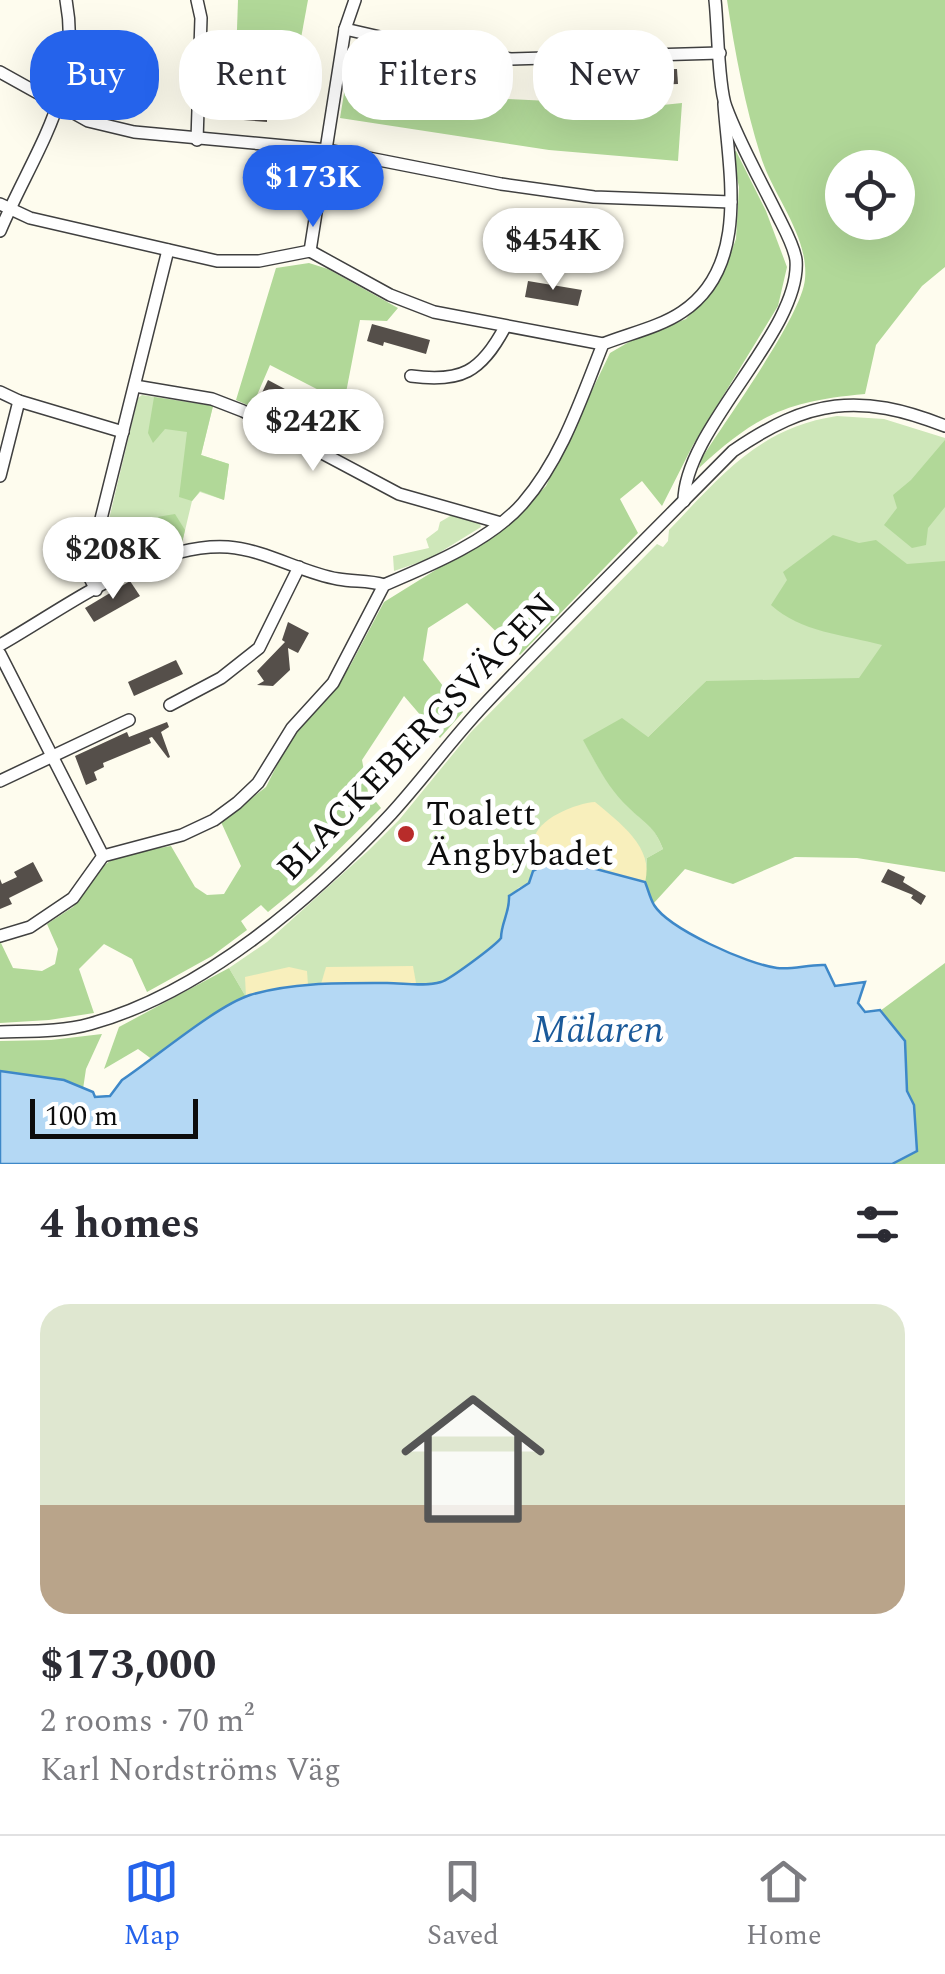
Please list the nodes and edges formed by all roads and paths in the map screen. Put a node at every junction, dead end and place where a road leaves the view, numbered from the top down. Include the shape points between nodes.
1 (66, 0) edge
2 (197, 0) edge
3 (355, 0) edge
4 (715, 0) edge
5 (345, 29) junction
6 (71, 30) edge
7 (720, 53) junction
8 (0, 72) edge
9 (30, 89) edge
10 (724, 104) junction
11 (51, 120) edge
12 (86, 120) edge
13 (197, 140) junction
14 (328, 150) junction
15 (731, 202) junction
16 (5, 206) edge
17 (0, 231) edge
18 (168, 250) junction
19 (310, 251) junction
20 (505, 328) junction
21 (603, 344) junction
22 (411, 376) dead end
23 (135, 386) junction
24 (0, 392) edge
25 (19, 401) junction
26 (945, 426) edge
27 (123, 432) junction
28 (0, 476) edge
29 (684, 501) junction
30 (501, 523) junction
31 (299, 567) junction
32 (384, 585) junction
33 (96, 590) junction
34 (0, 645) edge
35 (0, 654) edge
36 (170, 705) dead end
37 (129, 720) dead end
38 (52, 757) junction
39 (0, 781) edge
40 (104, 856) junction
41 (0, 936) edge
42 (0, 1032) edge

1 - 6 street
2 - 13 street
3 - 5 street
4 - 7 street
5 - 7 street via 511,59
5 - 14 street
7 - 10 street
8 - 9 street
10 - 15 street
10 - 29 street via 796,261 781,315 695,458
11 - 16 street
12 - 13 street
13 - 14 street
14 - 15 street via 594,197
14 - 19 street
15 - 21 street via 730,240 713,280 683,312
16 - 17 street
16 - 18 street via 30,218
18 - 19 street via 245,261
18 - 23 street
19 - 20 street via 390,296
20 - 21 street
20 - 22 street via 492,352 454,378
21 - 30 street via 543,477
23 - 27 street
23 - 30 street via 212,399 399,494
24 - 25 street
25 - 27 street
25 - 28 street
26 - 29 street, BLACKEBERGSVÄGEN via 877,406 821,408 733,451
27 - 33 street via 89,566
29 - 42 street, BLACKEBERGSVÄGEN via 485,704 392,813 256,936 117,1016 62,1029
30 - 32 street
31 - 32 street
31 - 33 street via 232,548 206,548 167,554
31 - 36 street via 259,648 222,678
32 - 40 street via 333,683 292,728 258,783 198,828
33 - 34 street
35 - 38 street
37 - 38 street
38 - 39 street
38 - 40 street
40 - 41 street via 73,898 30,928

